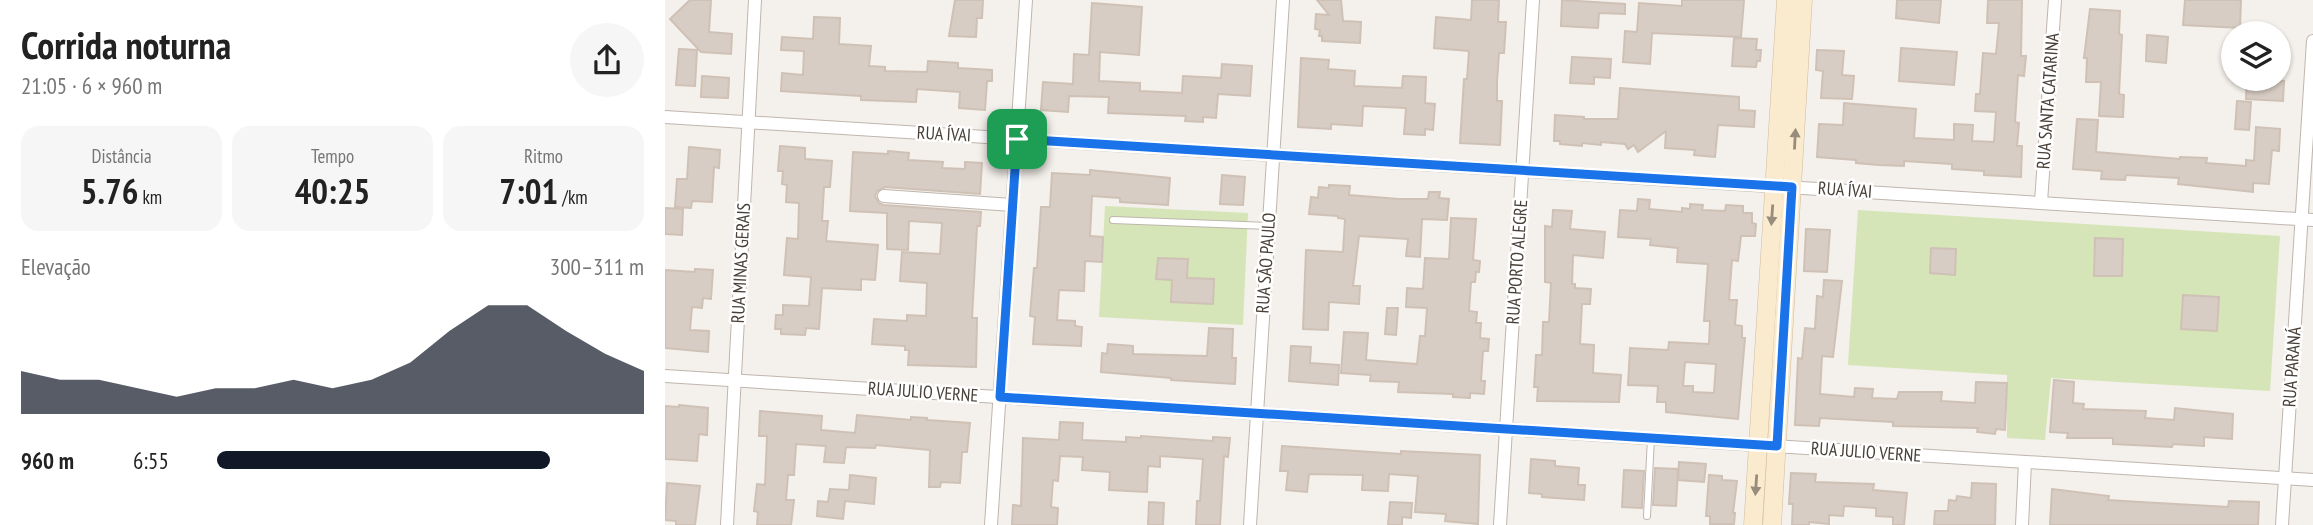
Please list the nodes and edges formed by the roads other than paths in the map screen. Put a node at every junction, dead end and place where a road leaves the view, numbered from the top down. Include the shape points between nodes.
1 (755, 0) edge
2 (1026, 0) edge
3 (1283, 0) edge
4 (1533, 0) edge
5 (1786, 0) edge
6 (1803, 0) edge
7 (2055, 0) edge
8 (2313, 41) edge
9 (665, 117) edge
10 (749, 122) junction
11 (1017, 139) junction
12 (1273, 154) junction
13 (1523, 169) junction
14 (1783, 186) junction
15 (884, 196) dead end
16 (2041, 202) junction
17 (1013, 205) junction
18 (2307, 219) edge
19 (1113, 220) dead end
20 (1269, 226) junction
21 (665, 376) edge
22 (735, 380) junction
23 (1000, 397) junction
24 (1257, 413) junction
25 (1506, 429) junction
26 (1651, 438) junction
27 (1758, 445) junction
28 (1777, 446) junction
29 (2025, 462) junction
30 (2285, 478) junction
31 (2313, 480) edge
32 (1647, 516) dead end
33 (727, 525) edge
34 (991, 525) edge
35 (1250, 525) edge
36 (1500, 525) edge
37 (1753, 525) edge
38 (1772, 525) edge
39 (2022, 525) edge
40 (2283, 525) edge

1 - 10 street, RUA MINAS GERAIS
2 - 11 street
3 - 12 street, RUA SÃO PAULO
4 - 13 street, RUA PORTO ALEGRE
5 - 14 street
14 -> 6 street
7 - 16 street, RUA SANTA CATARINA
8 - 18 street, RUA PARANÁ
9 - 10 street, RUA ÍVAI
10 - 11 street, RUA ÍVAI
10 - 22 street, RUA MINAS GERAIS
11 - 12 street, RUA ÍVAI
11 - 17 street
12 - 13 street, RUA ÍVAI
12 - 20 street, RUA SÃO PAULO
13 - 14 street, RUA ÍVAI
13 - 25 street, RUA PORTO ALEGRE
14 - 16 street, RUA ÍVAI
14 -> 27 street
14 - 28 street
15 - 17 street
16 - 18 street, RUA ÍVAI
17 - 23 street
18 - 30 street, RUA PARANÁ
19 - 20 lane
20 - 24 street, RUA SÃO PAULO
21 - 22 street, RUA JULIO VERNE
22 - 23 street, RUA JULIO VERNE
22 - 33 street, RUA MINAS GERAIS
23 - 24 street, RUA JULIO VERNE
23 - 34 street
24 - 25 street, RUA JULIO VERNE
24 - 35 street, RUA SÃO PAULO
25 - 26 street, RUA JULIO VERNE
25 - 36 street, RUA PORTO ALEGRE
26 - 27 street, RUA JULIO VERNE
26 - 32 lane
27 - 28 street, RUA JULIO VERNE
27 -> 37 street
28 - 29 street, RUA JULIO VERNE
28 - 38 street
29 - 30 street, RUA JULIO VERNE
29 - 39 street
30 - 31 street, RUA JULIO VERNE
30 - 40 street, RUA PARANÁ

